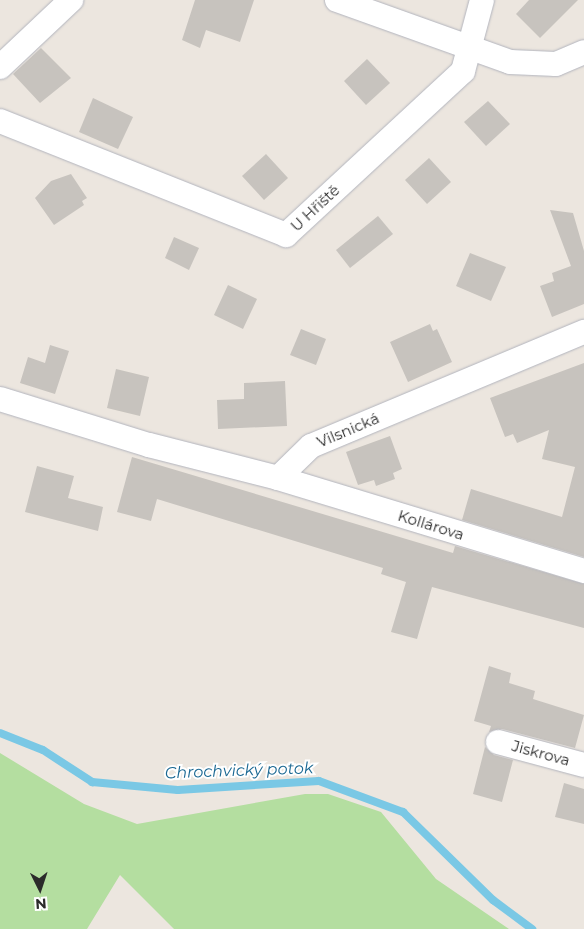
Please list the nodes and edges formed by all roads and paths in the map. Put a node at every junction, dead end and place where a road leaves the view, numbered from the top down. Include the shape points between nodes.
1 (71, 0) edge
2 (337, 0) edge
3 (482, 0) edge
4 (470, 47) junction
5 (584, 52) edge
6 (0, 67) edge
7 (0, 121) edge
8 (584, 332) edge
9 (0, 399) edge
10 (278, 478) junction
11 (584, 571) edge
12 (498, 742) dead end
13 (584, 765) edge

1 - 6 street
2 - 4 street
3 - 4 street
4 - 5 street via 510,62 556,64
4 - 7 street, U Hřiště via 463,71 286,235
8 - 10 street, Vilsnická via 311,446
9 - 10 street via 148,445
10 - 11 street, Kollárova
12 - 13 street, Jiskrova

